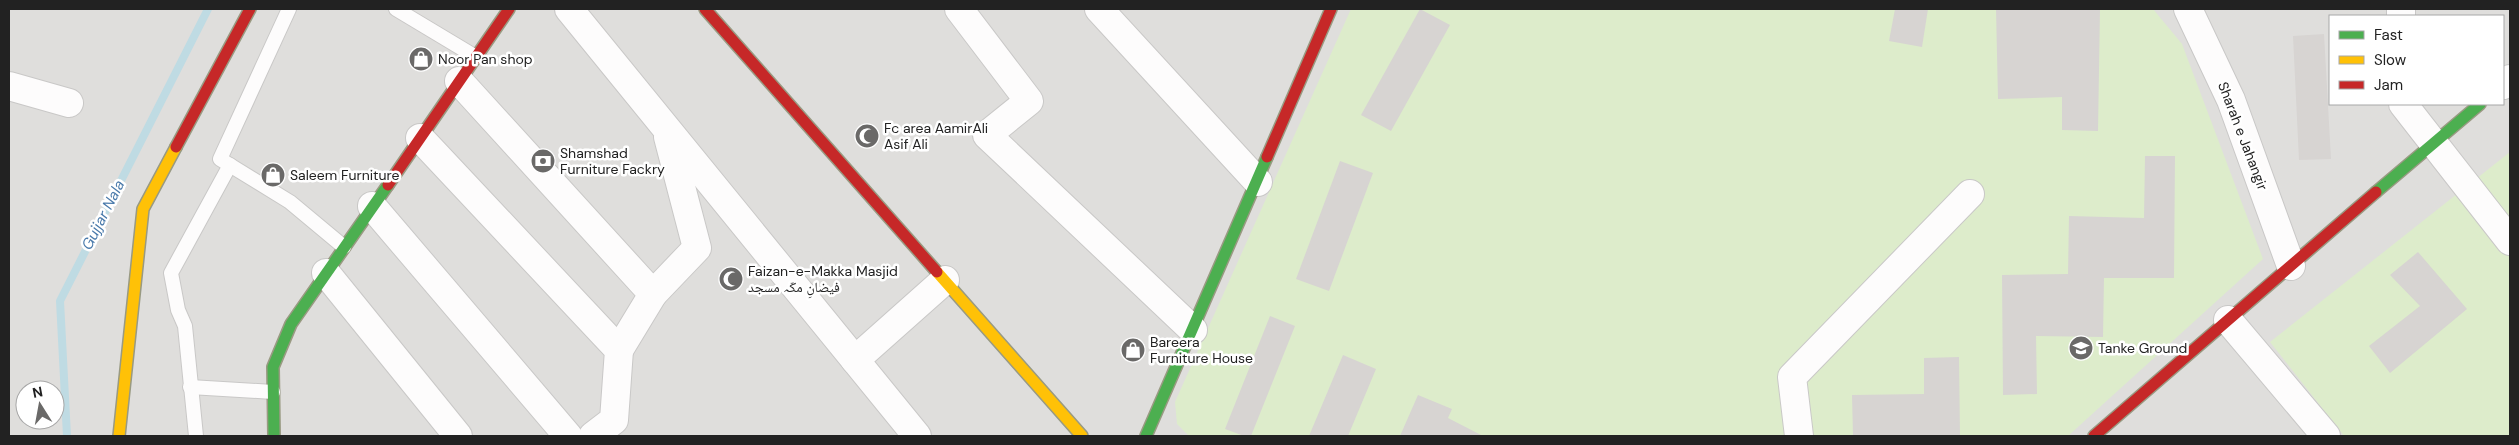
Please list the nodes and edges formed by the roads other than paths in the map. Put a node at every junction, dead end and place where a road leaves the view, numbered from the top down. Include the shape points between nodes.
1 (250, 9) edge
2 (289, 9) edge
3 (396, 9) edge
4 (509, 9) edge
5 (569, 9) edge
6 (705, 9) edge
7 (959, 9) edge
8 (1099, 9) edge
9 (1331, 9) edge
10 (2188, 9) edge
11 (414, 13) edge
12 (476, 57) junction
13 (459, 81) junction
14 (9, 86) edge
15 (69, 103) dead end
16 (2404, 105) edge
17 (2479, 105) edge
18 (666, 128) junction
19 (420, 138) junction
20 (2433, 143) junction
21 (230, 165) junction
22 (1258, 182) junction
23 (1970, 194) dead end
24 (372, 206) junction
25 (2510, 241) edge
26 (344, 247) junction
27 (2291, 266) junction
28 (326, 273) junction
29 (945, 280) junction
30 (653, 294) junction
31 (2228, 320) junction
32 (1193, 330) junction
33 (619, 350) junction
34 (855, 360) junction
35 (190, 387) junction
36 (273, 392) junction
37 (1152, 434) edge
38 (120, 436) edge
39 (196, 436) edge
40 (274, 436) edge
41 (458, 436) edge
42 (568, 436) edge
43 (593, 436) edge
44 (917, 436) edge
45 (1082, 436) edge
46 (1799, 436) edge
47 (2094, 436) edge
48 (2326, 436) edge

1 - 38 street via 143,209
2 - 21 lane via 220,159
3 - 11 lane
4 - 12 street
5 - 18 street
6 - 29 street
7 - 32 street via 1029,101 987,135
8 - 22 street
9 - 22 street
10 - 27 street, Sharah e Jahangir via 2231,100
11 - 12 lane
12 - 13 street
13 - 19 street
13 - 30 street
14 - 15 street
16 - 20 street
17 - 20 street
18 - 30 street via 698,248
18 - 34 street
19 - 24 street
19 - 33 street
20 - 25 street
20 - 27 street
21 - 26 lane via 290,202
21 - 35 lane via 171,273 178,310 186,326
22 - 32 street
23 - 46 street via 1792,377
24 - 26 street
24 - 42 street
26 - 28 street
27 - 31 street
28 - 36 street via 291,324 273,367
28 - 41 street
29 - 34 street
29 - 45 street
30 - 33 street
31 - 47 street
31 - 48 street
32 - 37 street
33 - 43 street via 614,420
34 - 44 street
35 - 36 lane
35 - 39 lane
36 - 40 street

